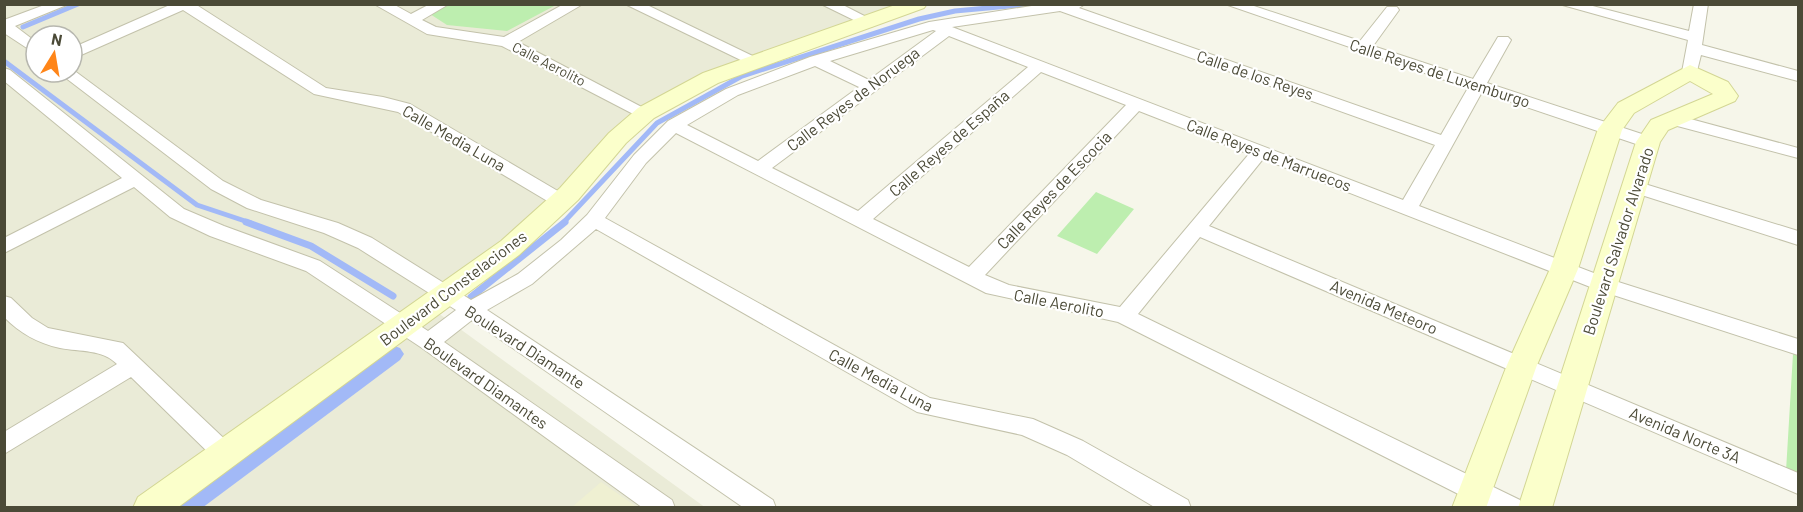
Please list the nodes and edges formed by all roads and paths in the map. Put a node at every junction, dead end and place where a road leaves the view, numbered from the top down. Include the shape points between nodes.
1 (62, 4) edge
2 (381, 4) edge
3 (442, 4) edge
4 (576, 4) edge
5 (632, 4) edge
6 (828, 4) edge
7 (917, 4) edge
8 (1232, 4) edge
9 (1566, 4) edge
10 (1701, 4) edge
11 (185, 5) edge
12 (1072, 6) edge
13 (1265, 9) edge
14 (1392, 10) dead end
15 (411, 20) junction
16 (871, 23) junction
17 (4, 25) edge
18 (940, 27) junction
19 (24, 40) edge
20 (1503, 40) dead end
21 (506, 42) junction
22 (1363, 48) junction
23 (84, 49) edge
24 (1693, 53) junction
25 (816, 60) junction
26 (755, 61) junction
27 (1039, 66) junction
28 (4, 73) edge
29 (1798, 76) edge
30 (82, 84) edge
31 (870, 86) junction
32 (1477, 86) junction
33 (1137, 104) junction
34 (645, 113) junction
35 (1672, 119) junction
36 (674, 125) junction
37 (1610, 129) junction
38 (1445, 142) junction
39 (1648, 142) junction
40 (1260, 152) junction
41 (1798, 153) edge
42 (760, 168) junction
43 (135, 179) junction
44 (1635, 187) junction
45 (561, 201) junction
46 (1408, 208) junction
47 (594, 220) junction
48 (859, 220) junction
49 (1197, 228) junction
50 (1798, 237) edge
51 (4, 246) edge
52 (1563, 269) junction
53 (971, 277) junction
54 (1605, 285) junction
55 (446, 296) junction
56 (4, 303) edge
57 (470, 310) junction
58 (1124, 316) junction
59 (403, 326) junction
60 (429, 342) junction
61 (1798, 347) edge
62 (133, 365) junction
63 (1522, 365) junction
64 (1571, 386) junction
65 (4, 444) edge
66 (225, 454) junction
67 (1798, 484) edge
68 (1473, 499) edge
69 (150, 507) edge
70 (663, 507) edge
71 (764, 507) edge
72 (1179, 507) edge
73 (1511, 507) edge
74 (1534, 507) edge

1 - 17 street
2 - 15 street, Calle Aerolito
3 - 15 street
4 - 21 street
5 - 26 street
6 - 16 street
7 - 16 street, Boulevard Constelaciones
8 - 13 street, Calle Reyes de Luxemburgo
9 - 24 street
10 - 24 street
11 - 23 street
11 - 45 street, Calle Media Luna via 314,88 329,94 383,100 404,108
12 - 18 street, Boulevard Constelaciones via 961,19
12 - 38 street, Calle de los Reyes
13 - 22 street, Calle Reyes de Luxemburgo
14 - 22 street
15 - 21 street, Calle Aerolito via 444,35
16 - 26 street, Boulevard Constelaciones
17 - 19 street
18 - 25 street, Boulevard Constelaciones
18 - 27 street, Calle Reyes de Marruecos
18 - 31 street, Calle Reyes de Noruega
20 - 32 street
21 - 34 street, Calle Aerolito
22 - 32 street, Calle Reyes de Luxemburgo
24 - 29 street
24 - 35 street, Boulevard Salvador Alvarado via 1727,96
24 - 37 street via 1626,108
25 - 31 street
25 - 36 street, Boulevard Constelaciones via 732,92
26 - 34 street, Boulevard Constelaciones via 692,86
27 - 33 street, Calle Reyes de Marruecos
27 - 48 street, Calle Reyes de España
28 - 43 street, Boulevard Diamantes
30 - 55 street, Boulevard Diamante via 233,195 346,233
31 - 42 street, Calle Reyes de Noruega
32 - 37 street, Calle Reyes de Luxemburgo
32 - 38 street
33 - 40 street, Calle Reyes de Marruecos
33 - 53 street, Calle Reyes de Escocia
34 - 45 street, Boulevard Constelaciones
35 - 39 street, Boulevard Salvador Alvarado via 1659,125
35 - 41 street
36 - 42 street, Calle Aerolito
36 - 47 street, Boulevard Constelaciones via 640,159
37 - 39 street, Calle Reyes de Luxemburgo
37 - 52 street
38 - 46 street
39 - 44 street, Boulevard Salvador Alvarado
40 - 46 street, Calle Reyes de Marruecos
40 - 49 street
42 - 48 street, Calle Aerolito
43 - 51 street
43 - 59 street, Boulevard Diamantes via 177,213 313,266
44 - 50 street
44 - 54 street, Boulevard Salvador Alvarado
45 - 55 street, Boulevard Constelaciones via 510,248
46 - 52 street, Calle Reyes de Marruecos
47 - 57 street, Boulevard Constelaciones via 525,279
47 - 72 street, Calle Media Luna via 925,406 1025,426 1075,448
48 - 53 street, Calle Aerolito
49 - 58 street
49 - 63 street, Avenida Meteoro
52 - 54 street, Calle Reyes de Marruecos
52 - 63 street
53 - 58 street, Calle Aerolito via 1014,295
54 - 61 street, Calle Reyes de Marruecos
54 - 64 street, Boulevard Salvador Alvarado
55 - 57 street, Boulevard Diamante
55 - 59 street, Boulevard Constelaciones
56 - 62 street via 43,335 98,343 115,349
57 - 60 street, Boulevard Constelaciones
57 - 71 street, Boulevard Diamante
58 - 68 street, Calle Aerolito
59 - 60 street, Boulevard Diamantes
59 - 66 street, Boulevard Constelaciones
60 - 70 street, Boulevard Diamantes
62 - 65 street
62 - 66 street
63 - 64 street, Avenida Meteoro
63 - 68 street
64 - 67 street, Avenida Norte 3A
64 - 74 street, Boulevard Salvador Alvarado
66 - 69 street, Boulevard Constelaciones
68 - 73 street, Calle Aerolito

